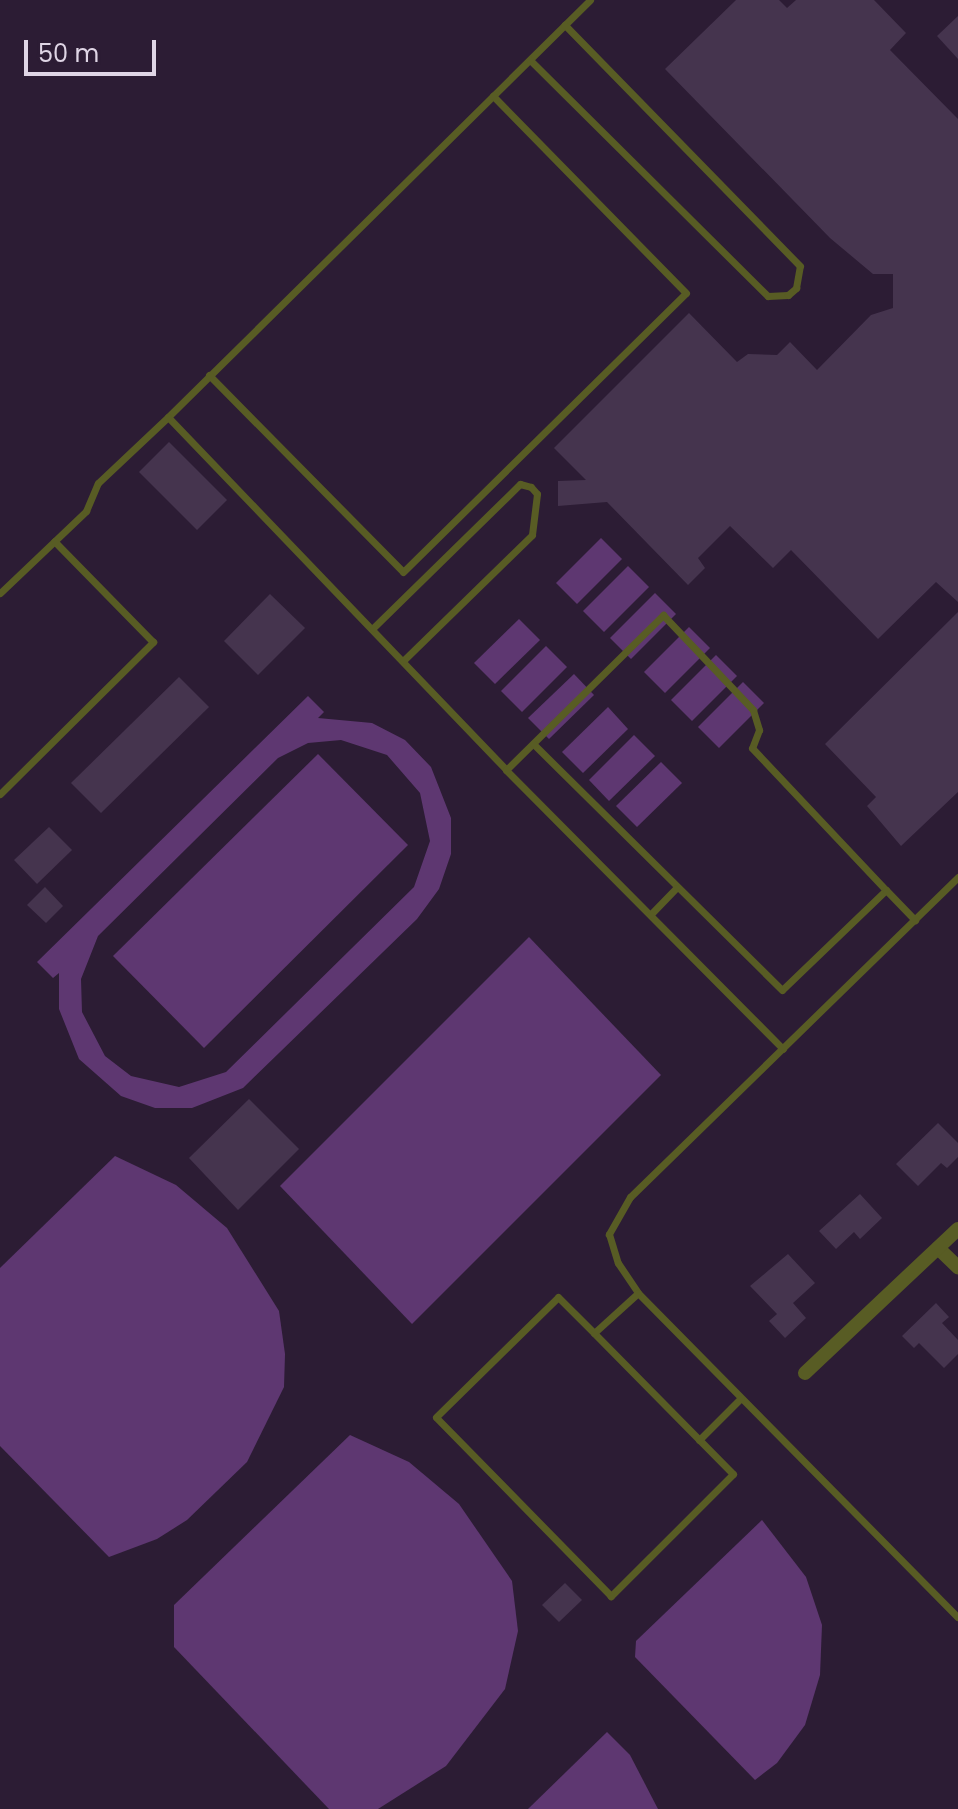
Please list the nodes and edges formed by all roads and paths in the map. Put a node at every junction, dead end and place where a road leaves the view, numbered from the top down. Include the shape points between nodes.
1 (590, 0) edge
2 (565, 25) junction
3 (530, 60) junction
4 (493, 96) junction
5 (209, 375) junction
6 (168, 417) junction
7 (54, 541) junction
8 (0, 593) edge
9 (373, 628) junction
10 (404, 660) junction
11 (533, 744) junction
12 (506, 770) junction
13 (0, 794) edge
14 (958, 877) edge
15 (676, 888) junction
16 (886, 890) junction
17 (651, 914) junction
18 (915, 920) junction
19 (783, 1049) junction
20 (958, 1229) edge
21 (938, 1248) junction
22 (958, 1267) edge
23 (638, 1293) junction
24 (594, 1333) junction
25 (805, 1373) dead end
26 (741, 1398) junction
27 (699, 1440) junction
28 (958, 1617) edge

1 - 2 lane
2 - 3 lane
2 - 3 lane via 800,266 796,288 788,295 768,296
3 - 4 lane
4 - 5 lane
4 - 5 lane via 686,293 403,572
5 - 6 lane
6 - 7 lane via 112,467 86,511
6 - 9 lane
7 - 8 lane
7 - 13 lane via 153,642
9 - 10 lane
9 - 10 lane via 520,484 531,487 537,494 532,535
10 - 12 lane
11 - 12 lane
11 - 15 lane
11 - 16 lane via 663,615 753,710 759,730 752,748
12 - 17 lane
14 - 18 lane
15 - 16 lane via 782,990
15 - 17 lane
16 - 18 lane
17 - 19 lane
18 - 19 lane
19 - 23 lane via 616,1215 611,1247
20 - 21 street
21 - 22 street
21 - 25 street
23 - 24 lane
23 - 26 lane
24 - 27 lane
24 - 27 lane via 558,1297 436,1417 611,1596 733,1474
26 - 27 lane
26 - 28 lane

